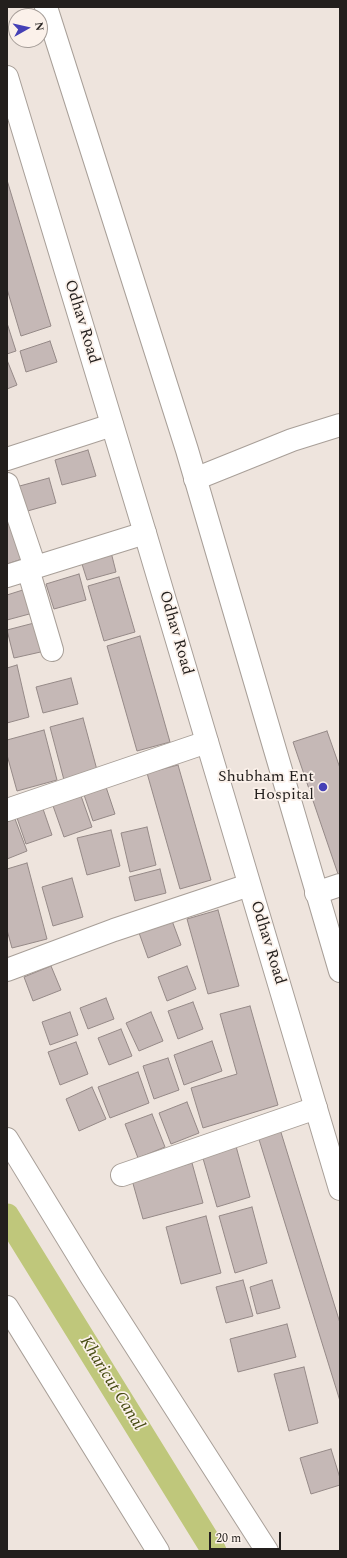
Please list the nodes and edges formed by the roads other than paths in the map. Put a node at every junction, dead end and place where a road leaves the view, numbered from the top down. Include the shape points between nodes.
1 (46, 7) edge
2 (7, 77) edge
3 (112, 425) junction
4 (340, 425) edge
5 (7, 459) edge
6 (195, 479) junction
7 (7, 484) edge
8 (145, 533) junction
9 (31, 568) junction
10 (7, 576) edge
11 (52, 650) dead end
12 (207, 742) junction
13 (7, 810) edge
14 (249, 885) junction
15 (340, 885) edge
16 (316, 893) junction
17 (7, 970) edge
18 (340, 971) edge
19 (316, 1108) junction
20 (7, 1139) edge
21 (122, 1175) dead end
22 (340, 1189) edge
23 (7, 1307) edge
24 (158, 1551) edge
25 (266, 1551) edge

1 - 6 main road
2 - 3 main road, Odhav Road
3 - 5 main road
3 - 8 main road, Odhav Road
4 - 6 main road via 292,440
6 - 16 main road
7 - 9 main road
8 - 9 main road
8 - 12 main road, Odhav Road
9 - 10 main road
9 - 11 main road
12 - 13 main road
12 - 14 main road, Odhav Road
14 - 17 main road via 114,930
14 - 19 main road, Odhav Road
15 - 16 main road
16 - 18 main road
19 - 21 main road
19 - 22 main road, Odhav Road
20 - 25 main road via 92,1278
23 - 24 main road

